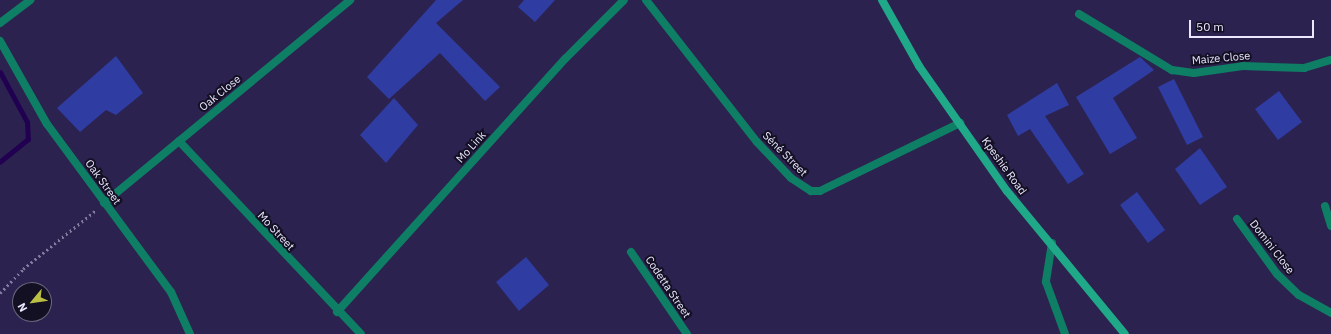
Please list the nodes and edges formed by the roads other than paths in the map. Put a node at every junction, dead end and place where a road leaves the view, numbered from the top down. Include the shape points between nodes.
1 (30, 0) edge
2 (350, 0) edge
3 (624, 0) edge
4 (646, 0) edge
5 (882, 0) edge
6 (1079, 14) dead end
7 (0, 22) edge
8 (0, 41) edge
9 (1331, 60) edge
10 (960, 122) junction
11 (179, 141) junction
12 (104, 203) junction
13 (1325, 206) dead end
14 (1237, 219) dead end
15 (1331, 226) edge
16 (1052, 243) junction
17 (631, 252) dead end
18 (337, 312) junction
19 (1331, 313) edge
20 (190, 334) edge
21 (360, 334) edge
22 (687, 334) edge
23 (1065, 334) edge
24 (1125, 334) edge

1 - 7 street
2 - 11 street, Oak Close
3 - 18 street, Mo Link via 565,59
4 - 10 street, Séné Street via 757,142 791,178 811,192 820,191
5 - 10 street, Kpeshie Road via 919,66
6 - 9 street, Maize Close via 1172,70 1194,73 1243,66 1304,68
8 - 12 street, Oak Street via 47,124
10 - 16 street, Kpeshie Road via 1007,192
11 - 12 street, Oak Close
11 - 18 street, Mo Street
12 - 20 street, Oak Street via 171,292
13 - 15 street
14 - 19 street, Domini Close via 1283,280 1299,296
16 - 23 street via 1046,282
16 - 24 street, Kpeshie Road
17 - 22 street, Codetta Street
18 - 21 street, Mo Street

